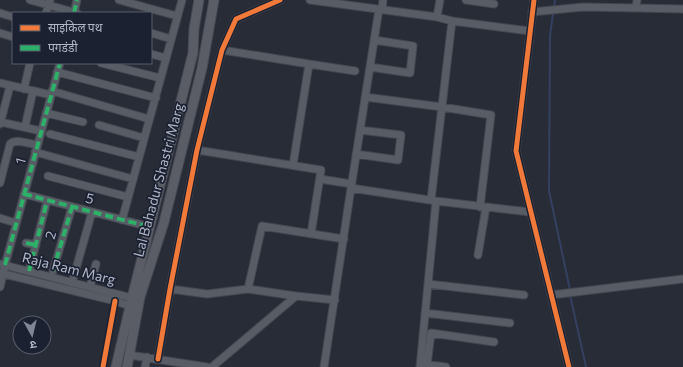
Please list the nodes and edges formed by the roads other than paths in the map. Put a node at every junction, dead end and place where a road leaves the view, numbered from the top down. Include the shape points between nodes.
1 (30, 0) edge
2 (77, 0) edge
3 (120, 0) edge
4 (182, 0) edge
5 (199, 0) edge
6 (214, 0) edge
7 (280, 0) edge
8 (310, 0) edge
9 (383, 0) edge
10 (440, 0) edge
11 (466, 0) edge
12 (534, 0) edge
13 (637, 0) edge
14 (326, 1) edge
15 (49, 3) edge
16 (494, 4) dead end
17 (636, 8) junction
18 (683, 9) edge
19 (380, 10) junction
20 (72, 12) edge
21 (75, 12) edge
22 (532, 12) junction
23 (0, 13) edge
24 (177, 16) junction
25 (12, 17) edge
26 (437, 17) junction
27 (452, 21) junction
28 (530, 31) junction
29 (0, 33) edge
30 (152, 33) edge
31 (12, 37) edge
32 (171, 39) junction
33 (374, 40) junction
34 (222, 50) junction
35 (152, 54) edge
36 (166, 58) junction
37 (30, 64) edge
38 (60, 64) edge
39 (105, 64) edge
40 (309, 64) junction
41 (370, 67) junction
42 (355, 71) dead end
43 (57, 72) junction
44 (160, 78) junction
45 (0, 83) edge
46 (10, 86) junction
47 (24, 89) junction
48 (32, 91) junction
49 (51, 93) junction
50 (156, 98) junction
51 (365, 98) junction
52 (442, 107) junction
53 (46, 112) junction
54 (150, 119) junction
55 (83, 122) dead end
56 (0, 123) edge
57 (99, 125) dead end
58 (25, 127) junction
59 (360, 130) junction
60 (41, 131) junction
61 (50, 134) dead end
62 (144, 138) junction
63 (36, 149) junction
64 (197, 150) junction
65 (356, 154) junction
66 (139, 157) junction
67 (294, 165) junction
68 (48, 176) dead end
69 (133, 179) junction
70 (320, 179) junction
71 (0, 183) edge
72 (352, 186) junction
73 (24, 194) junction
74 (128, 197) junction
75 (156, 201) junction
76 (433, 201) junction
77 (46, 204) dead end
78 (168, 204) junction
79 (72, 207) junction
80 (483, 207) junction
81 (92, 212) junction
82 (530, 212) junction
83 (0, 218) edge
84 (122, 220) junction
85 (16, 222) junction
86 (150, 227) junction
87 (311, 234) junction
88 (344, 239) junction
89 (26, 243) dead end
90 (36, 245) junction
91 (478, 255) dead end
92 (96, 264) dead end
93 (2, 265) edge
94 (29, 271) junction
95 (53, 271) dead end
96 (1, 273) edge
97 (683, 279) edge
98 (72, 283) junction
99 (428, 284) junction
100 (0, 287) edge
101 (90, 287) junction
102 (170, 289) junction
103 (248, 289) junction
104 (551, 295) junction
105 (296, 296) junction
106 (524, 296) dead end
107 (334, 300) junction
108 (131, 302) junction
109 (425, 313) junction
110 (510, 323) dead end
111 (494, 342) dead end
112 (129, 355) junction
113 (147, 358) junction
114 (158, 359) junction
115 (422, 365) edge
116 (116, 367) edge
117 (127, 367) edge
118 (145, 367) edge
119 (207, 367) edge
120 (212, 367) edge
121 (324, 367) edge
122 (446, 367) edge
123 (569, 367) edge

1 - 15 street
2 - 21 street
3 - 24 street
4 - 24 street
5 - 75 main road, Lal Bahadur Shastri Marg via 192,53
6 - 78 main road, Lal Bahadur Shastri Marg via 202,68
7 - 34 street via 236,19
8 - 14 street
9 - 19 street
10 - 26 street
11 - 16 street
12 - 22 street
13 - 17 street
14 - 19 street
15 - 20 street
17 - 18 street
17 - 22 street via 583,8
19 - 26 street
19 - 33 street
22 - 28 street
23 - 25 street
24 - 32 street
26 - 27 street
27 - 28 street
27 - 52 street
28 - 82 street via 516,151
29 - 31 street
30 - 32 street
32 - 36 street
33 - 41 street
33 - 41 street via 413,46 410,73
34 - 40 street
34 - 64 street
35 - 36 street
36 - 44 street
37 - 47 street
38 - 43 street, 1
39 - 44 street
40 - 42 street
40 - 67 street
41 - 51 street
43 - 49 street, 1
43 - 50 street
44 - 50 street
45 - 46 street
46 - 47 street
46 - 56 street
47 - 48 street
48 - 49 street
48 - 58 street
49 - 53 street, 1
49 - 54 street
50 - 54 street
51 - 52 street
51 - 59 street
52 - 76 street
52 - 80 street via 491,115
53 - 55 street
53 - 60 street, 1
54 - 62 street
56 - 58 street
57 - 62 street
58 - 60 street
59 - 65 street
59 - 65 street via 401,135 398,160
60 - 63 street, 1
61 - 66 street
62 - 66 street
63 - 69 street
63 - 71 street via 16,141 10,144
63 - 73 street, 1
64 - 67 street
64 - 102 street
65 - 72 street
66 - 69 street
67 - 70 street via 321,170
68 - 74 street
69 - 74 street
70 - 72 street
70 - 87 street
72 - 76 street
72 - 88 street
73 - 79 street, 5
73 - 85 street, 1
74 - 84 street
75 - 78 main road
75 - 86 main road, Lal Bahadur Shastri Marg
76 - 80 street
76 - 99 street
77 - 90 street
78 - 112 main road, Lal Bahadur Shastri Marg via 140,297
79 - 81 street, 5
79 - 95 street, 2
80 - 82 street
80 - 91 street
81 - 84 street, 5
81 - 98 street
82 - 104 street
83 - 85 street
84 - 86 street, 5
85 - 93 street, 1
86 - 108 main road, Lal Bahadur Shastri Marg
87 - 88 street
87 - 103 street via 262,226
88 - 107 street
89 - 90 street
90 - 94 street
92 - 101 street
93 - 94 street, Raja Ram Marg
93 - 96 street, 1
94 - 98 street, Raja Ram Marg
96 - 100 street, 1
96 - 108 street, Raja Ram Marg via 116,301
97 - 104 street
98 - 101 street, Raja Ram Marg
99 - 106 street
99 - 109 street
101 - 108 street, Raja Ram Marg
102 - 103 street via 207,294
102 - 114 street
103 - 105 street
104 - 123 street
105 - 107 street
105 - 120 street
107 - 121 street
108 - 116 main road, Lal Bahadur Shastri Marg
109 - 110 street
109 - 115 street
111 - 115 street via 431,333
112 - 113 street
112 - 117 main road, Lal Bahadur Shastri Marg
113 - 114 street
113 - 118 street
114 - 119 street
115 - 122 street

